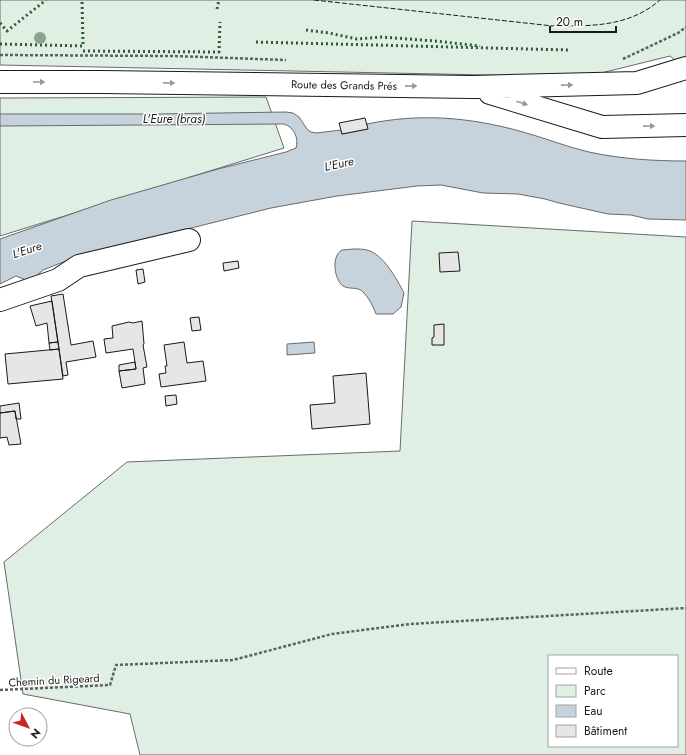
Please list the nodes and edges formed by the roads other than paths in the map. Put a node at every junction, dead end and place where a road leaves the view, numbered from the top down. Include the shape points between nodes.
1 (686, 68) edge
2 (0, 82) edge
3 (472, 87) junction
4 (686, 125) edge
5 (189, 240) dead end
6 (0, 300) edge

3 -> 1 street, Route des Grands Prés via 637,83
2 -> 3 street, Route des Grands Prés
3 -> 4 street via 602,126
5 - 6 street via 79,266 58,280

